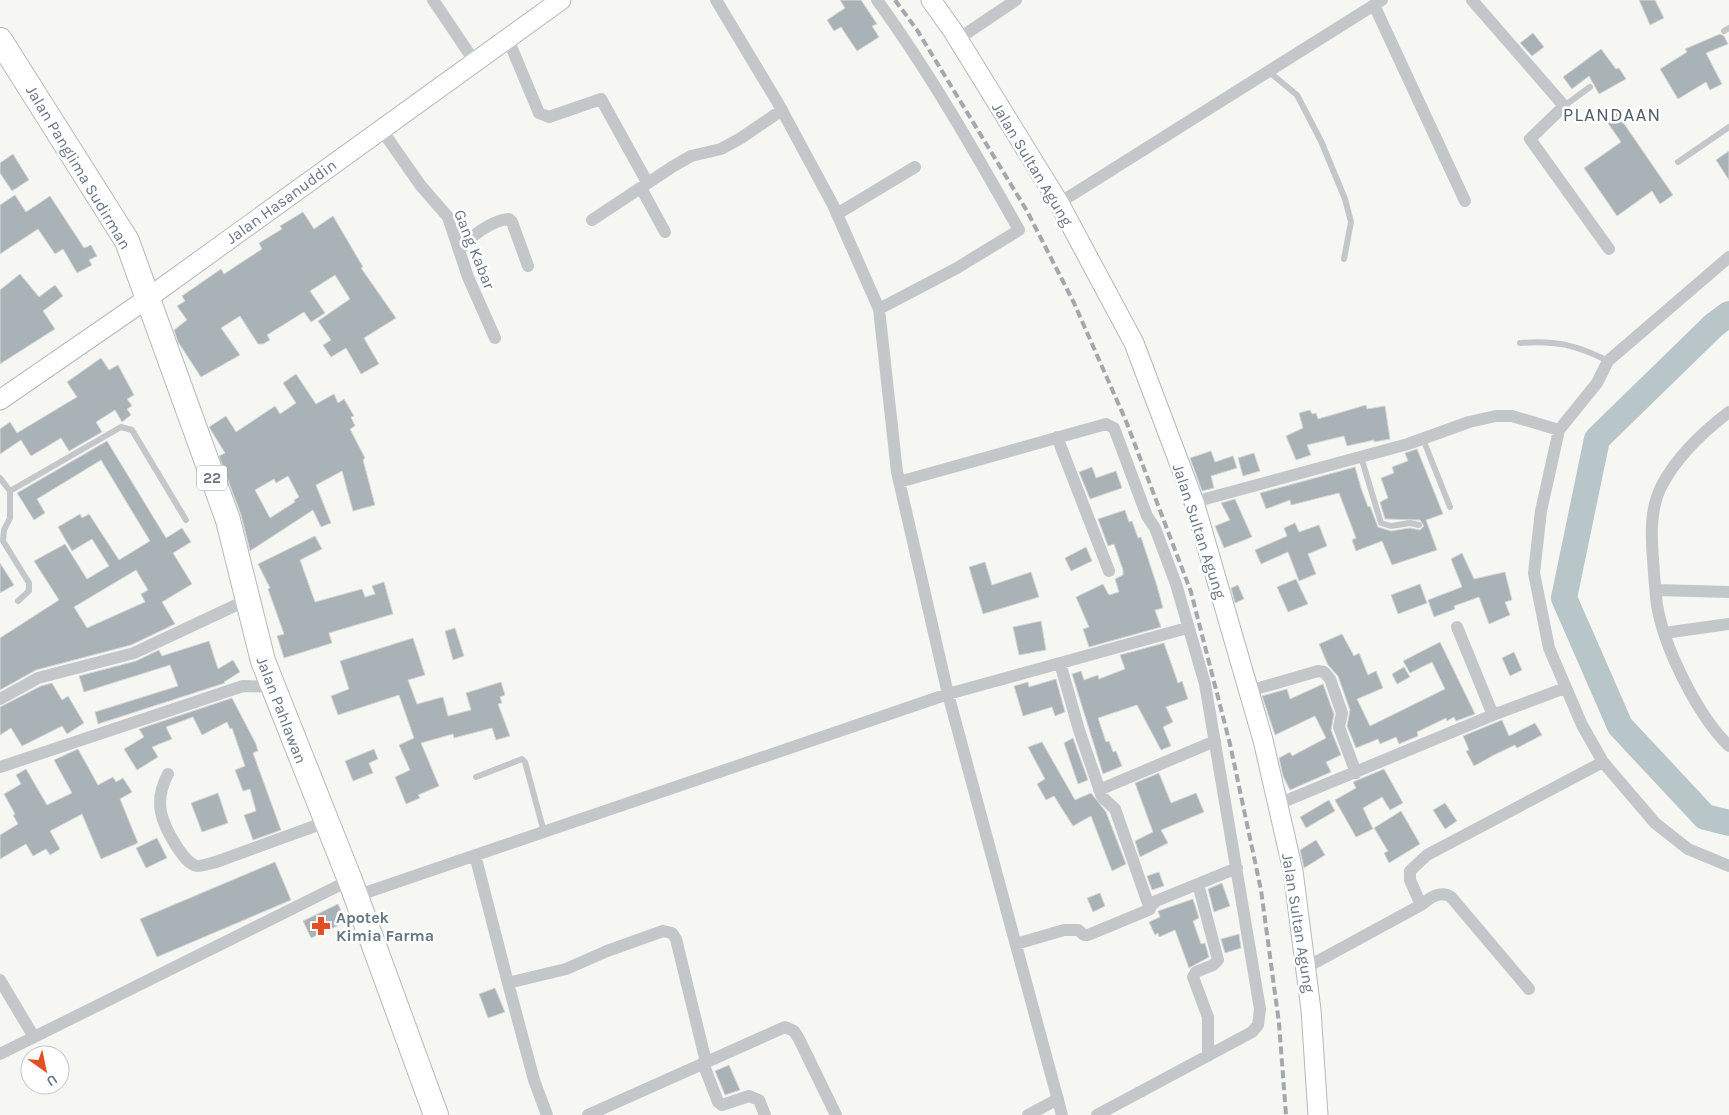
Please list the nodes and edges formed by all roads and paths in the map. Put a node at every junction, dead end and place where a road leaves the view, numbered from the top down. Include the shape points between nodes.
1 (433, 0) edge
2 (561, 0) edge
3 (716, 0) edge
4 (877, 0) edge
5 (931, 0) edge
6 (1016, 0) edge
7 (1472, 0) edge
8 (1378, 3) edge
9 (508, 38) junction
10 (958, 39) junction
11 (0, 40) edge
12 (475, 62) junction
13 (1268, 71) junction
14 (1590, 87) dead end
15 (1564, 106) junction
16 (782, 110) junction
17 (1729, 127) edge
18 (381, 130) junction
19 (1678, 162) dead end
20 (915, 167) dead end
21 (644, 185) junction
22 (1465, 201) dead end
23 (1059, 203) junction
24 (837, 214) junction
25 (592, 220) dead end
26 (665, 232) dead end
27 (1609, 249) dead end
28 (459, 251) junction
29 (1729, 257) edge
30 (1344, 259) dead end
31 (528, 266) dead end
32 (148, 298) junction
33 (878, 309) junction
34 (495, 338) dead end
35 (1520, 343) dead end
36 (1608, 361) junction
37 (0, 400) edge
38 (1729, 412) edge
39 (1559, 430) junction
40 (1057, 438) junction
41 (1423, 440) junction
42 (1361, 457) junction
43 (898, 477) junction
44 (0, 478) edge
45 (10, 492) junction
46 (1194, 502) junction
47 (1450, 507) dead end
48 (186, 520) dead end
49 (1419, 525) dead end
50 (1109, 571) dead end
51 (1656, 590) junction
52 (1729, 592) edge
53 (247, 600) junction
54 (18, 601) dead end
55 (1729, 624) edge
56 (1457, 627) dead end
57 (1187, 628) junction
58 (1664, 632) junction
59 (1060, 663) junction
60 (268, 676) junction
61 (1565, 688) junction
62 (1248, 691) junction
63 (948, 694) junction
64 (0, 699) edge
65 (1492, 715) junction
66 (1726, 738) edge
67 (1215, 741) junction
68 (1603, 762) junction
69 (0, 767) edge
70 (1356, 773) junction
71 (168, 774) dead end
72 (476, 776) dead end
73 (1100, 790) junction
74 (1278, 804) junction
75 (326, 822) junction
76 (544, 832) junction
77 (475, 856) junction
78 (1729, 866) edge
79 (1237, 868) junction
80 (1198, 884) junction
81 (353, 888) junction
82 (1421, 905) junction
83 (1150, 909) junction
84 (1016, 944) junction
85 (1307, 967) junction
86 (0, 980) edge
87 (508, 983) junction
88 (1529, 989) dead end
89 (34, 1037) junction
90 (0, 1054) edge
91 (1208, 1056) junction
92 (704, 1062) junction
93 (1058, 1099) junction
94 (436, 1115) edge
95 (547, 1115) edge
96 (588, 1115) edge
97 (765, 1115) edge
98 (836, 1115) edge
99 (1028, 1115) edge
100 (1062, 1115) edge
101 (1097, 1115) edge
102 (1318, 1115) edge

1 - 12 street
2 - 9 street, Jalan Hasanuddin
3 - 16 street
4 - 33 street via 970,142 1020,230 957,268
5 - 10 street, Jalan Sultan Agung
6 - 10 street
7 - 15 street
8 - 13 street
8 - 22 street
9 - 12 street, Jalan Hasanuddin
9 - 21 street via 539,113 549,117 601,99
10 - 23 street, Jalan Sultan Agung
11 - 32 highway, Jalan Panglima Sudirman / 22 via 127,241
12 - 18 street, Jalan Hasanuddin
13 - 23 street
13 - 30 lane via 1297,95 1321,141 1345,199 1351,222
14 - 15 lane
15 - 27 street via 1530,139
16 - 21 street via 721,149 691,156
16 - 24 street
17 - 19 lane
18 - 28 street, Gang Kabar via 448,217
18 - 32 street, Jalan Hasanuddin
20 - 24 street
21 - 25 street
21 - 26 street
23 - 46 street, Jalan Sultan Agung via 1134,343
24 - 33 street
28 - 31 street via 470,238 509,218
28 - 34 street, Gang Kabar
29 - 36 street
32 - 37 street, Jalan Hasanuddin
32 - 53 highway, Jalan Pahlawan / 22 via 228,520
33 - 43 street
35 - 36 lane via 1545,341 1565,344
36 - 39 street via 1597,384
38 - 51 street via 1680,459 1662,485 1654,507 1651,537
39 - 41 street via 1512,416 1496,416 1469,422
39 - 61 street via 1541,511 1534,573 1549,648
40 - 43 street
40 - 50 street
40 - 57 street via 1106,424 1114,428 1176,584
41 - 42 street
41 - 47 lane
42 - 46 street
42 - 49 lane via 1381,523
43 - 63 street
44 - 45 lane
45 - 48 lane via 126,427 132,430
45 - 54 lane via 10,518 3,541 29,582 29,591
46 - 62 street, Jalan Sultan Agung
51 - 52 street
51 - 58 street
53 - 60 highway, Jalan Pahlawan / 22
53 - 64 street via 134,653 38,678
55 - 58 street
56 - 65 street
57 - 59 street
57 - 67 street via 1205,684
58 - 66 street via 1701,712
59 - 63 street
59 - 73 street
60 - 69 street
60 - 75 highway, Jalan Pahlawan / 22
61 - 65 street
61 - 68 street
62 - 70 street via 1324,672 1330,679 1342,713 1340,727
62 - 74 street, Jalan Sultan Agung
63 - 76 street
63 - 84 street
65 - 70 street
67 - 73 street
67 - 79 street
68 - 78 street via 1655,823 1688,849
68 - 82 street via 1427,855 1410,871 1410,880
70 - 74 street
71 - 75 street via 161,786 160,811 165,828 182,853 198,866
72 - 76 lane via 522,759
73 - 83 street via 1105,801 1115,809
74 - 85 street, Jalan Sultan Agung
75 - 81 highway, Jalan Pahlawan / 22
76 - 77 street
77 - 81 street
77 - 87 street
79 - 80 street
79 - 91 street via 1260,1009 1258,1025 1252,1032
80 - 83 street via 1156,901
80 - 91 street via 1218,960 1193,977 1208,1017
81 - 89 street
81 - 94 highway, Jalan Pahlawan / 22
82 - 85 street
82 - 88 street via 1434,896 1446,894 1451,897
83 - 84 street via 1088,935 1078,930 1064,930
84 - 93 street
85 - 102 street, Jalan Sultan Agung
86 - 89 street
87 - 92 street via 560,971 663,932 672,933
87 - 95 street via 534,1080
89 - 90 street
91 - 101 street
92 - 96 street
92 - 97 street via 718,1102 722,1105 750,1096 759,1100
92 - 98 street via 785,1027 794,1031 799,1039
93 - 99 street
93 - 100 street

